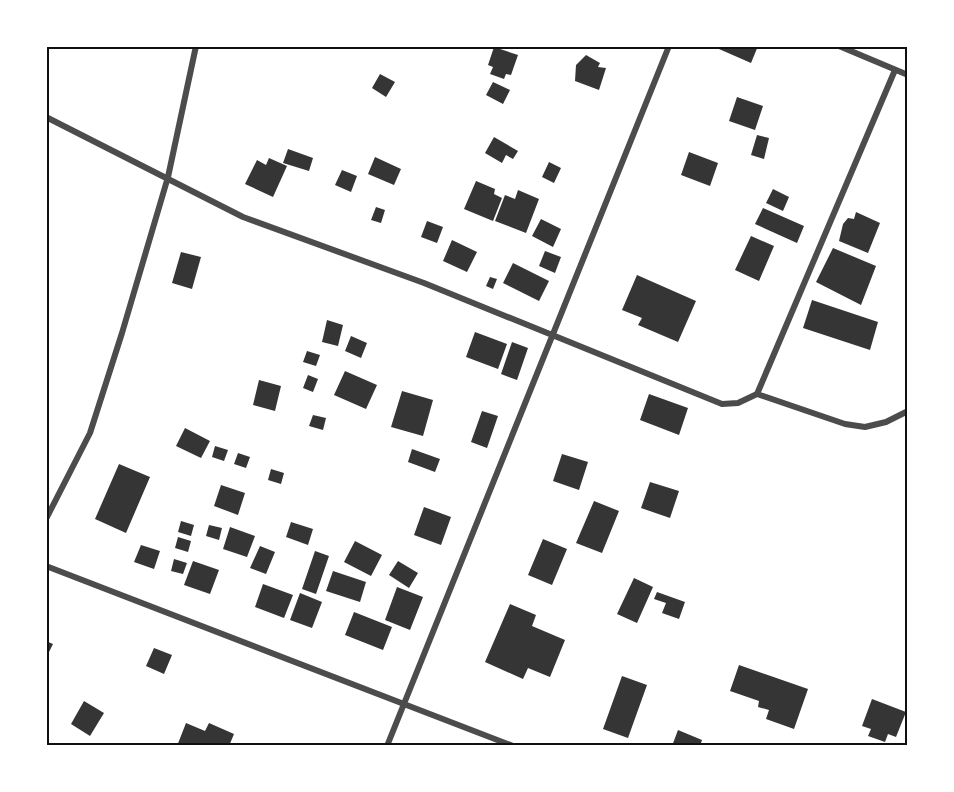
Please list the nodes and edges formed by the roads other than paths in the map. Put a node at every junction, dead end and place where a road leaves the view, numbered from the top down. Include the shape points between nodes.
1 (196, 46) edge
2 (669, 46) edge
3 (839, 46) edge
4 (895, 70) junction
5 (908, 75) edge
6 (46, 117) edge
7 (168, 177) junction
8 (552, 336) junction
9 (757, 394) junction
10 (908, 411) edge
11 (46, 519) edge
12 (46, 566) edge
13 (402, 703) junction
14 (387, 746) edge
15 (513, 746) edge

1 - 7 street
2 - 8 street
3 - 4 street
4 - 5 street
4 - 9 street
6 - 7 street
7 - 8 street via 243,217 424,283
7 - 11 street via 90,432
8 - 9 street via 722,404 738,403
8 - 13 street
9 - 10 street via 865,428
12 - 13 street
13 - 14 street
13 - 15 street

